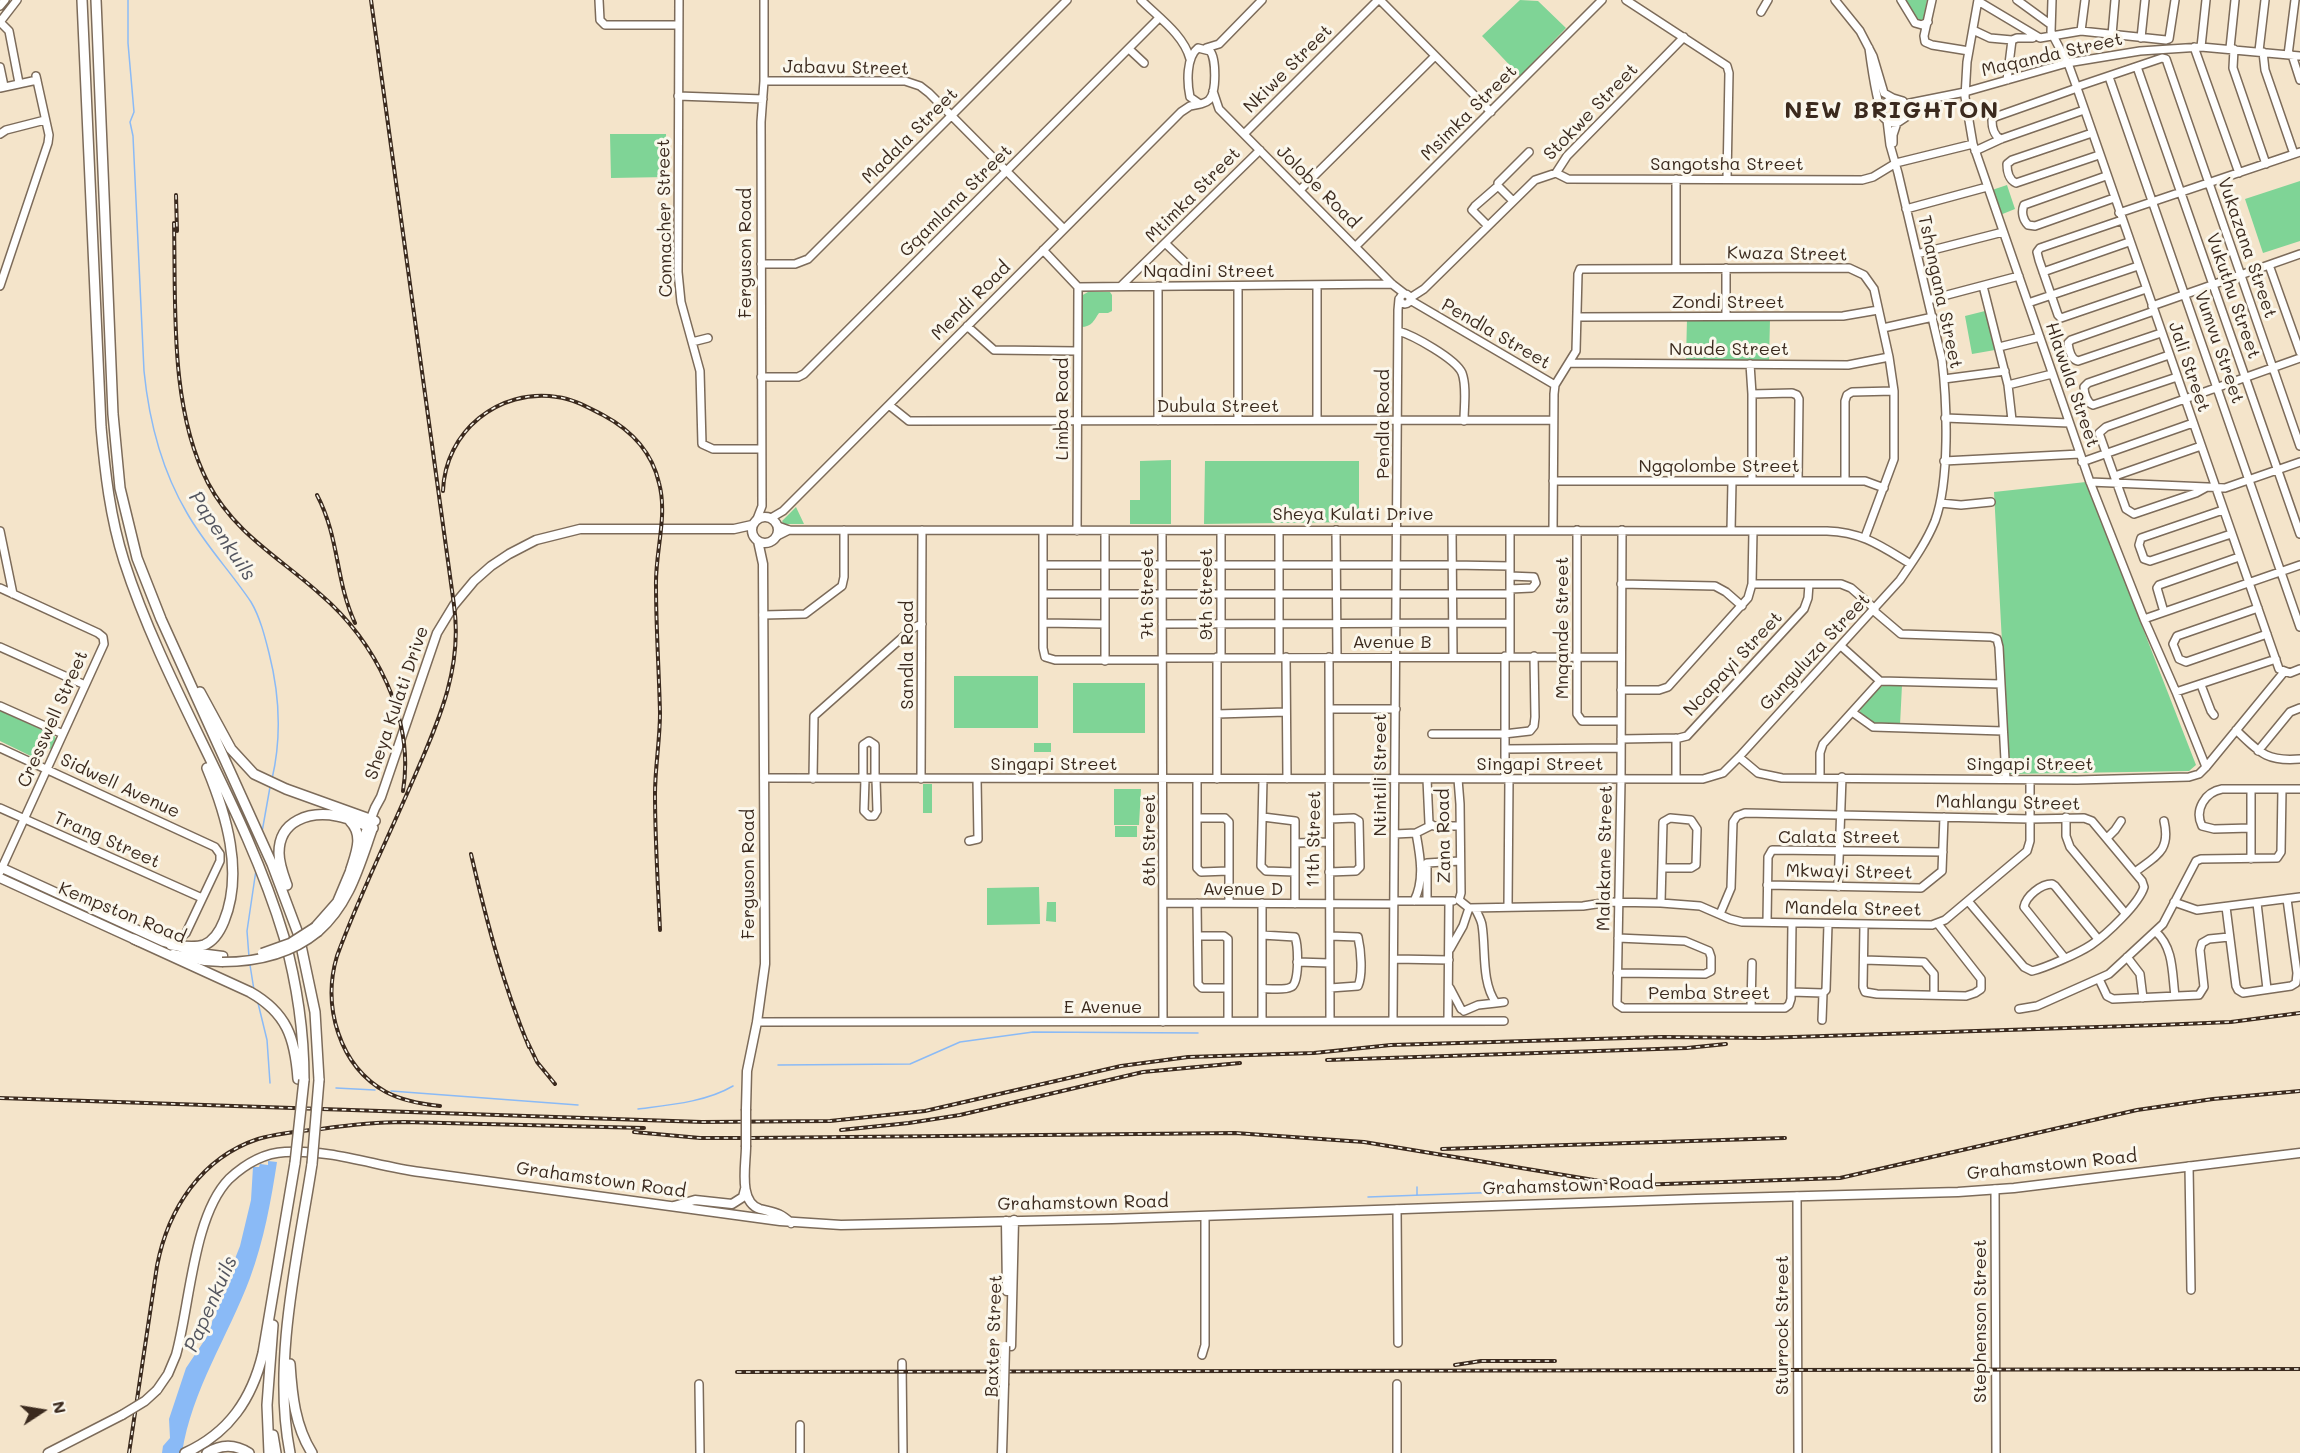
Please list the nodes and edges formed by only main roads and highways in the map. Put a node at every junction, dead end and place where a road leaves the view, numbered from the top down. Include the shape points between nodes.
1 (75, 0) edge
2 (82, 0) edge
3 (98, 0) edge
4 (85, 97) junction
5 (768, 524) junction
6 (734, 529) junction
7 (756, 540) junction
8 (769, 543) junction
9 (762, 558) junction
10 (170, 639) junction
11 (163, 658) junction
12 (348, 819) junction
13 (372, 824) junction
14 (1, 869) edge
15 (351, 869) junction
16 (0, 879) edge
17 (316, 929) junction
18 (134, 939) junction
19 (168, 943) junction
20 (223, 959) junction
21 (318, 1036) junction
22 (301, 1080) junction
23 (2300, 1153) edge
24 (746, 1189) junction
25 (672, 1207) junction
26 (287, 1215) junction
27 (1010, 1221) junction
28 (791, 1222) junction
29 (293, 1290) junction
30 (269, 1381) junction
31 (1007, 1385) junction
32 (48, 1453) edge
33 (185, 1453) edge
34 (207, 1453) edge
35 (249, 1453) edge
36 (269, 1453) edge
37 (276, 1453) edge
38 (290, 1453) edge
39 (312, 1453) edge
40 (1002, 1453) edge
41 (1007, 1453) edge

1 - 4 highway
2 - 4 highway
3 - 10 highway via 99,99 118,473 132,540
4 - 11 highway via 104,463 129,577
5 - 6 main road, Sheya Kulati Drive
5 - 7 main road, Ferguson Road via 752,532
5 - 8 main road
6 - 7 main road, Sheya Kulati Drive
6 - 13 main road, Sheya Kulati Drive via 573,530 528,543 490,566 454,605 437,633
7 - 8 main road, Sheya Kulati Drive
7 - 9 main road, Ferguson Road
8 - 9 main road, Ferguson Road
9 - 24 main road, Ferguson Road, bridge via 765,964 747,1071
10 - 13 highway via 231,749 254,774
10 - 21 highway via 272,864 299,936
11 - 19 highway via 219,799 227,830 232,882 226,915 214,938 197,946
11 - 22 highway via 246,837 284,937 296,987 302,1038
12 - 13 highway
12 - 15 highway via 358,833
12 - 21 highway via 327,814 308,816 288,826 280,842 280,863 312,976
13 - 15 main road, Kempston Road
13 - 17 main road, Kempston Road via 347,897 336,913
14 - 19 main road, Kempston Road
15 - 17 main road, Kempston Road via 338,902
16 - 18 main road, Kempston Road
17 - 20 main road, Kempston Road, bridge via 302,943 275,955 255,960
18 - 20 main road, Kempston Road via 205,961
18 - 22 highway via 236,986 279,1014 292,1040
19 - 20 main road, Kempston Road
21 - 29 highway, bridge via 319,1080 312,1164
22 - 26 highway, bridge via 299,1139
23 - 27 main road, Grahamstown Road via 1995,1189
24 - 25 main road via 743,1197 732,1204 693,1200
24 - 28 main road via 754,1206 779,1213
25 - 28 main road, Grahamstown Road
25 - 32 main road, Grahamstown Road, bridge via 396,1169 322,1154 282,1152 253,1162 227,1182 211,1203 176,1355 168,1374 145,1401
26 - 30 highway
26 - 33 highway via 263,1353 254,1383 235,1417 214,1436
27 - 28 main road, Grahamstown Road via 841,1225
27 - 31 main road, Baxter Street, bridge
29 - 38 highway via 284,1384
29 - 39 highway via 291,1385 296,1415
30 - 36 highway
30 - 37 highway
31 - 40 main road, Baxter Street
31 - 41 main road, Baxter Street
34 - 35 highway via 230,1446

